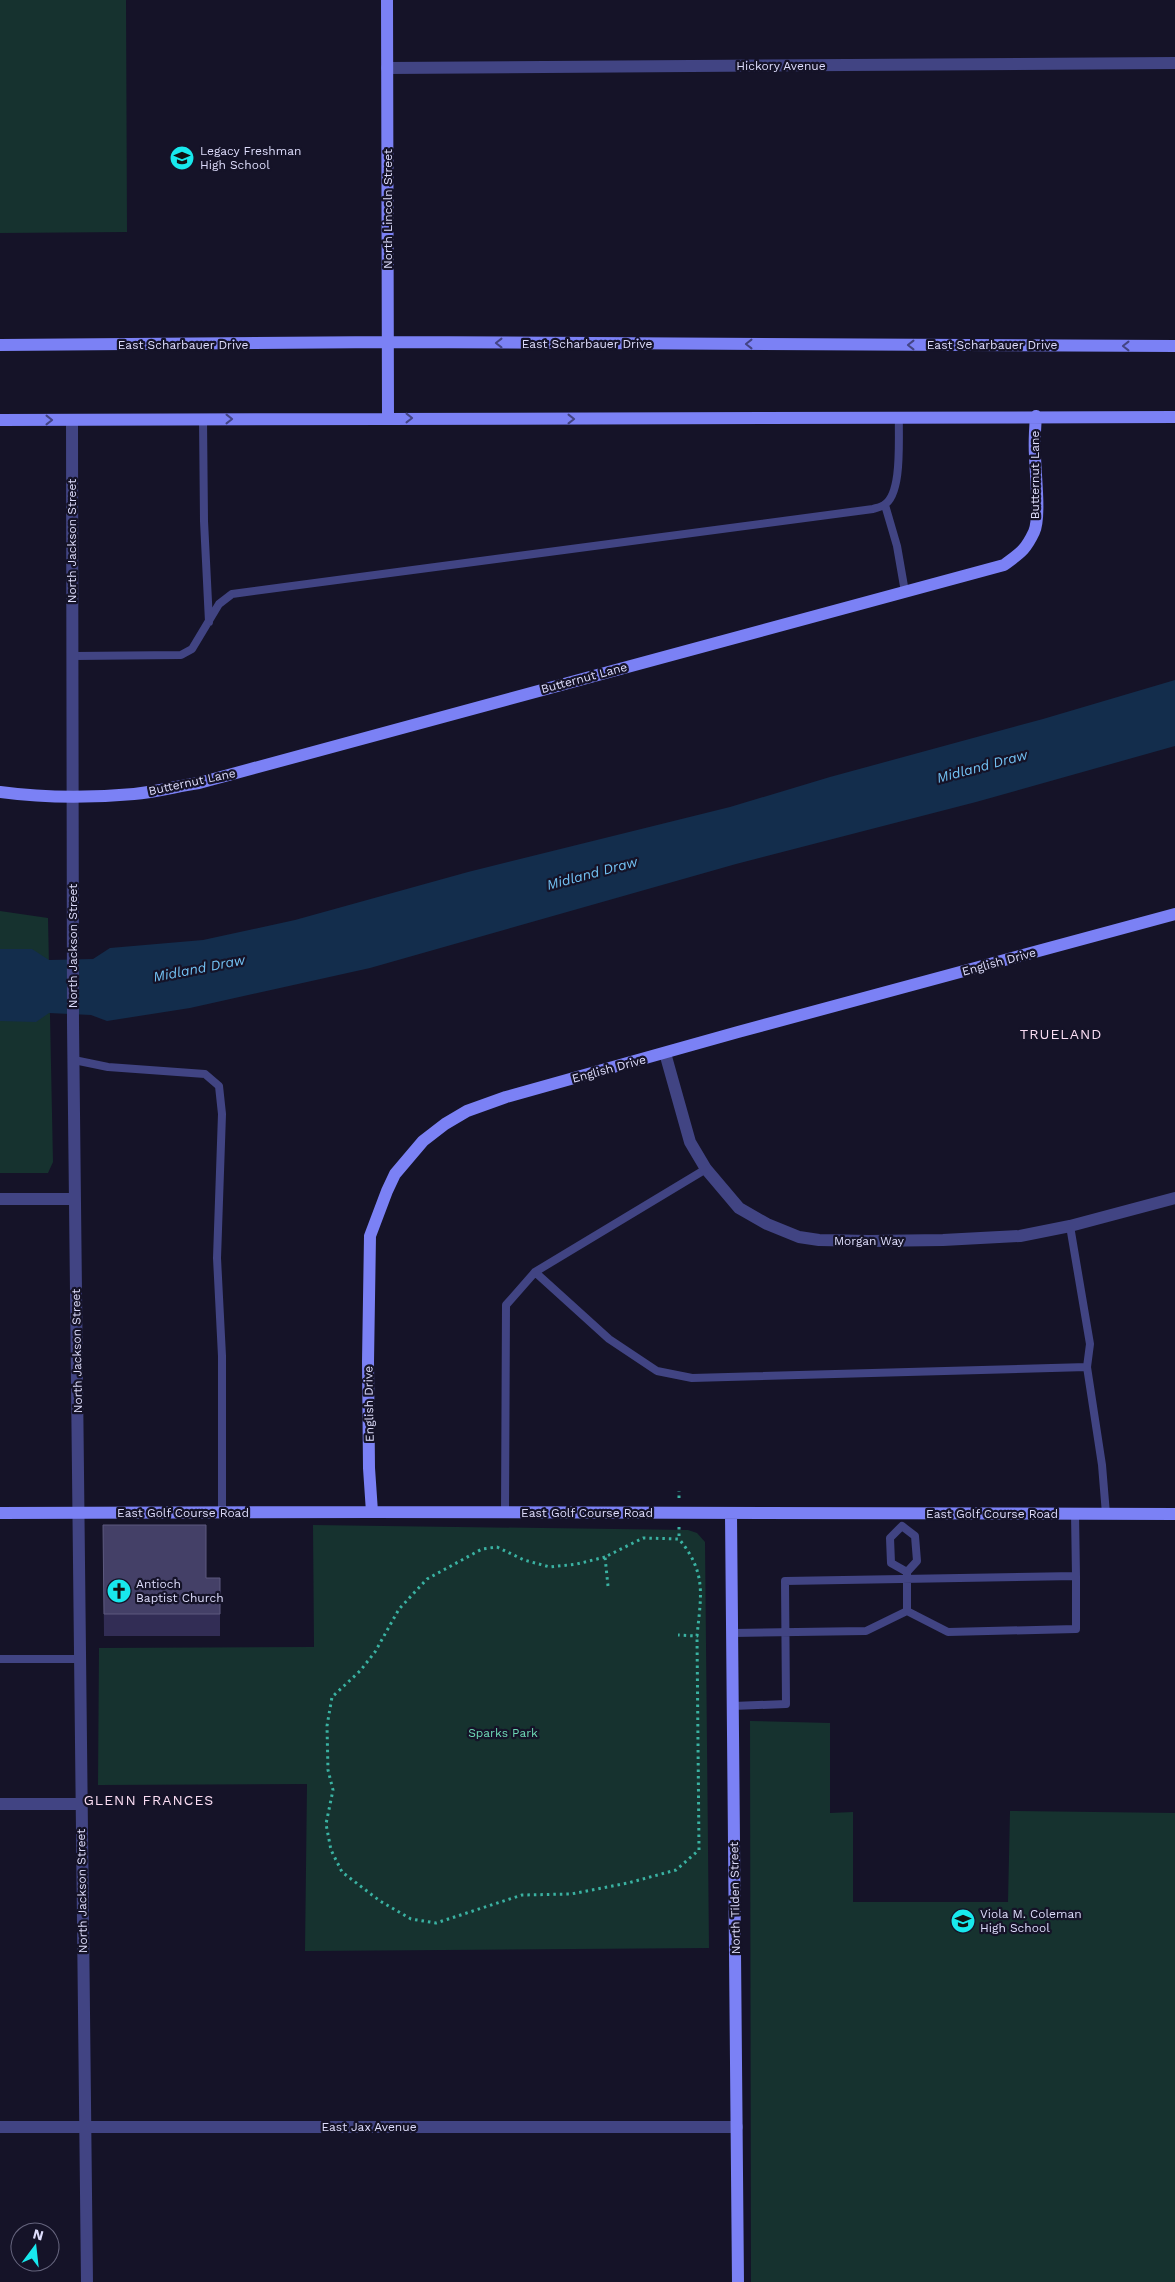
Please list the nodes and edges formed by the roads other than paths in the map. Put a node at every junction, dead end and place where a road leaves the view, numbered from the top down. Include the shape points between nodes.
1 (387, 0) edge
2 (1175, 63) edge
3 (387, 68) junction
4 (389, 342) junction
5 (0, 346) edge
6 (1175, 346) edge
7 (1036, 416) junction
8 (899, 417) junction
9 (1175, 417) edge
10 (388, 418) junction
11 (203, 419) junction
12 (0, 420) edge
13 (72, 420) junction
14 (885, 505) junction
15 (904, 592) junction
16 (209, 622) junction
17 (74, 656) junction
18 (0, 792) edge
19 (74, 796) junction
20 (1175, 914) edge
21 (665, 1053) junction
22 (74, 1060) junction
23 (706, 1169) junction
24 (1175, 1198) edge
25 (0, 1199) edge
26 (75, 1199) junction
27 (1070, 1226) junction
28 (534, 1272) junction
29 (1087, 1367) junction
30 (222, 1512) junction
31 (372, 1512) junction
32 (505, 1512) junction
33 (0, 1513) edge
34 (79, 1513) junction
35 (731, 1514) junction
36 (1075, 1514) junction
37 (1106, 1514) junction
38 (1175, 1514) edge
39 (901, 1520) junction
40 (907, 1576) junction
41 (1076, 1576) junction
42 (907, 1611) junction
43 (785, 1632) junction
44 (732, 1633) junction
45 (80, 1659) junction
46 (0, 1660) edge
47 (733, 1706) junction
48 (0, 1804) edge
49 (81, 1804) junction
50 (0, 2127) edge
51 (85, 2127) junction
52 (737, 2127) junction
53 (88, 2282) edge
54 (738, 2282) edge

1 - 3 street, North Lincoln Street
2 - 3 street, Hickory Avenue
3 - 4 street, North Lincoln Street
4 - 5 street, East Scharbauer Drive
6 -> 4 street, East Scharbauer Drive
4 - 10 street, North Lincoln Street
7 - 8 street
7 - 9 street
7 - 15 street, Butternut Lane via 1037,507 1034,532 1022,552 1004,565
10 -> 8 street
8 - 14 lane via 896,483 893,495
11 -> 10 street
11 - 13 street
11 - 16 lane
12 -> 13 street
13 - 17 street, North Jackson Street
14 - 15 lane via 897,546
14 - 16 lane via 232,594 219,604
15 - 19 street, Butternut Lane via 199,782 135,794
16 - 17 lane via 192,649 181,655
17 - 19 street, North Jackson Street
18 - 19 street, Butternut Lane
19 - 22 street, North Jackson Street
20 - 21 street, English Drive
21 - 23 street, Morgan Way via 690,1142
21 - 31 street, English Drive via 467,1111 429,1136 395,1174 374,1222 369,1248
22 - 26 street, North Jackson Street
22 - 30 lane via 108,1067 205,1074 219,1086 222,1114 216,1258 222,1356
23 - 27 street, Morgan Way via 739,1208 780,1230 806,1238 869,1241 979,1239 1020,1236
23 - 28 lane
24 - 27 street, Morgan Way
25 - 26 street
26 - 34 street, North Jackson Street
27 - 29 lane via 1090,1344
28 - 29 lane via 609,1339 657,1371 692,1378
28 - 32 lane via 506,1305
29 - 37 lane
30 - 31 street, East Golf Course Road
30 - 34 street, East Golf Course Road
31 - 32 street, East Golf Course Road
32 - 35 street, East Golf Course Road
33 - 34 street, East Golf Course Road
34 - 45 street, North Jackson Street
35 - 39 street, East Golf Course Road
35 - 44 street, North Tilden Street
36 - 37 street, East Golf Course Road
36 - 39 street, East Golf Course Road
36 - 41 lane
37 - 38 street, East Golf Course Road
39 - 40 lane via 915,1536 917,1561
39 - 40 lane via 890,1538 891,1563
40 - 41 lane
40 - 42 lane
40 - 43 lane via 785,1581
41 - 42 lane via 1076,1628 948,1632
42 - 43 lane via 866,1631
43 - 44 lane
43 - 47 lane via 786,1704
44 - 47 street, North Tilden Street
45 - 46 lane
45 - 49 street, North Jackson Street
47 - 52 street, North Tilden Street
48 - 49 street
49 - 51 street, North Jackson Street
50 - 51 street, East Jax Avenue
51 - 52 street, East Jax Avenue
51 - 53 street, North Jackson Street
52 - 54 street, North Tilden Street

